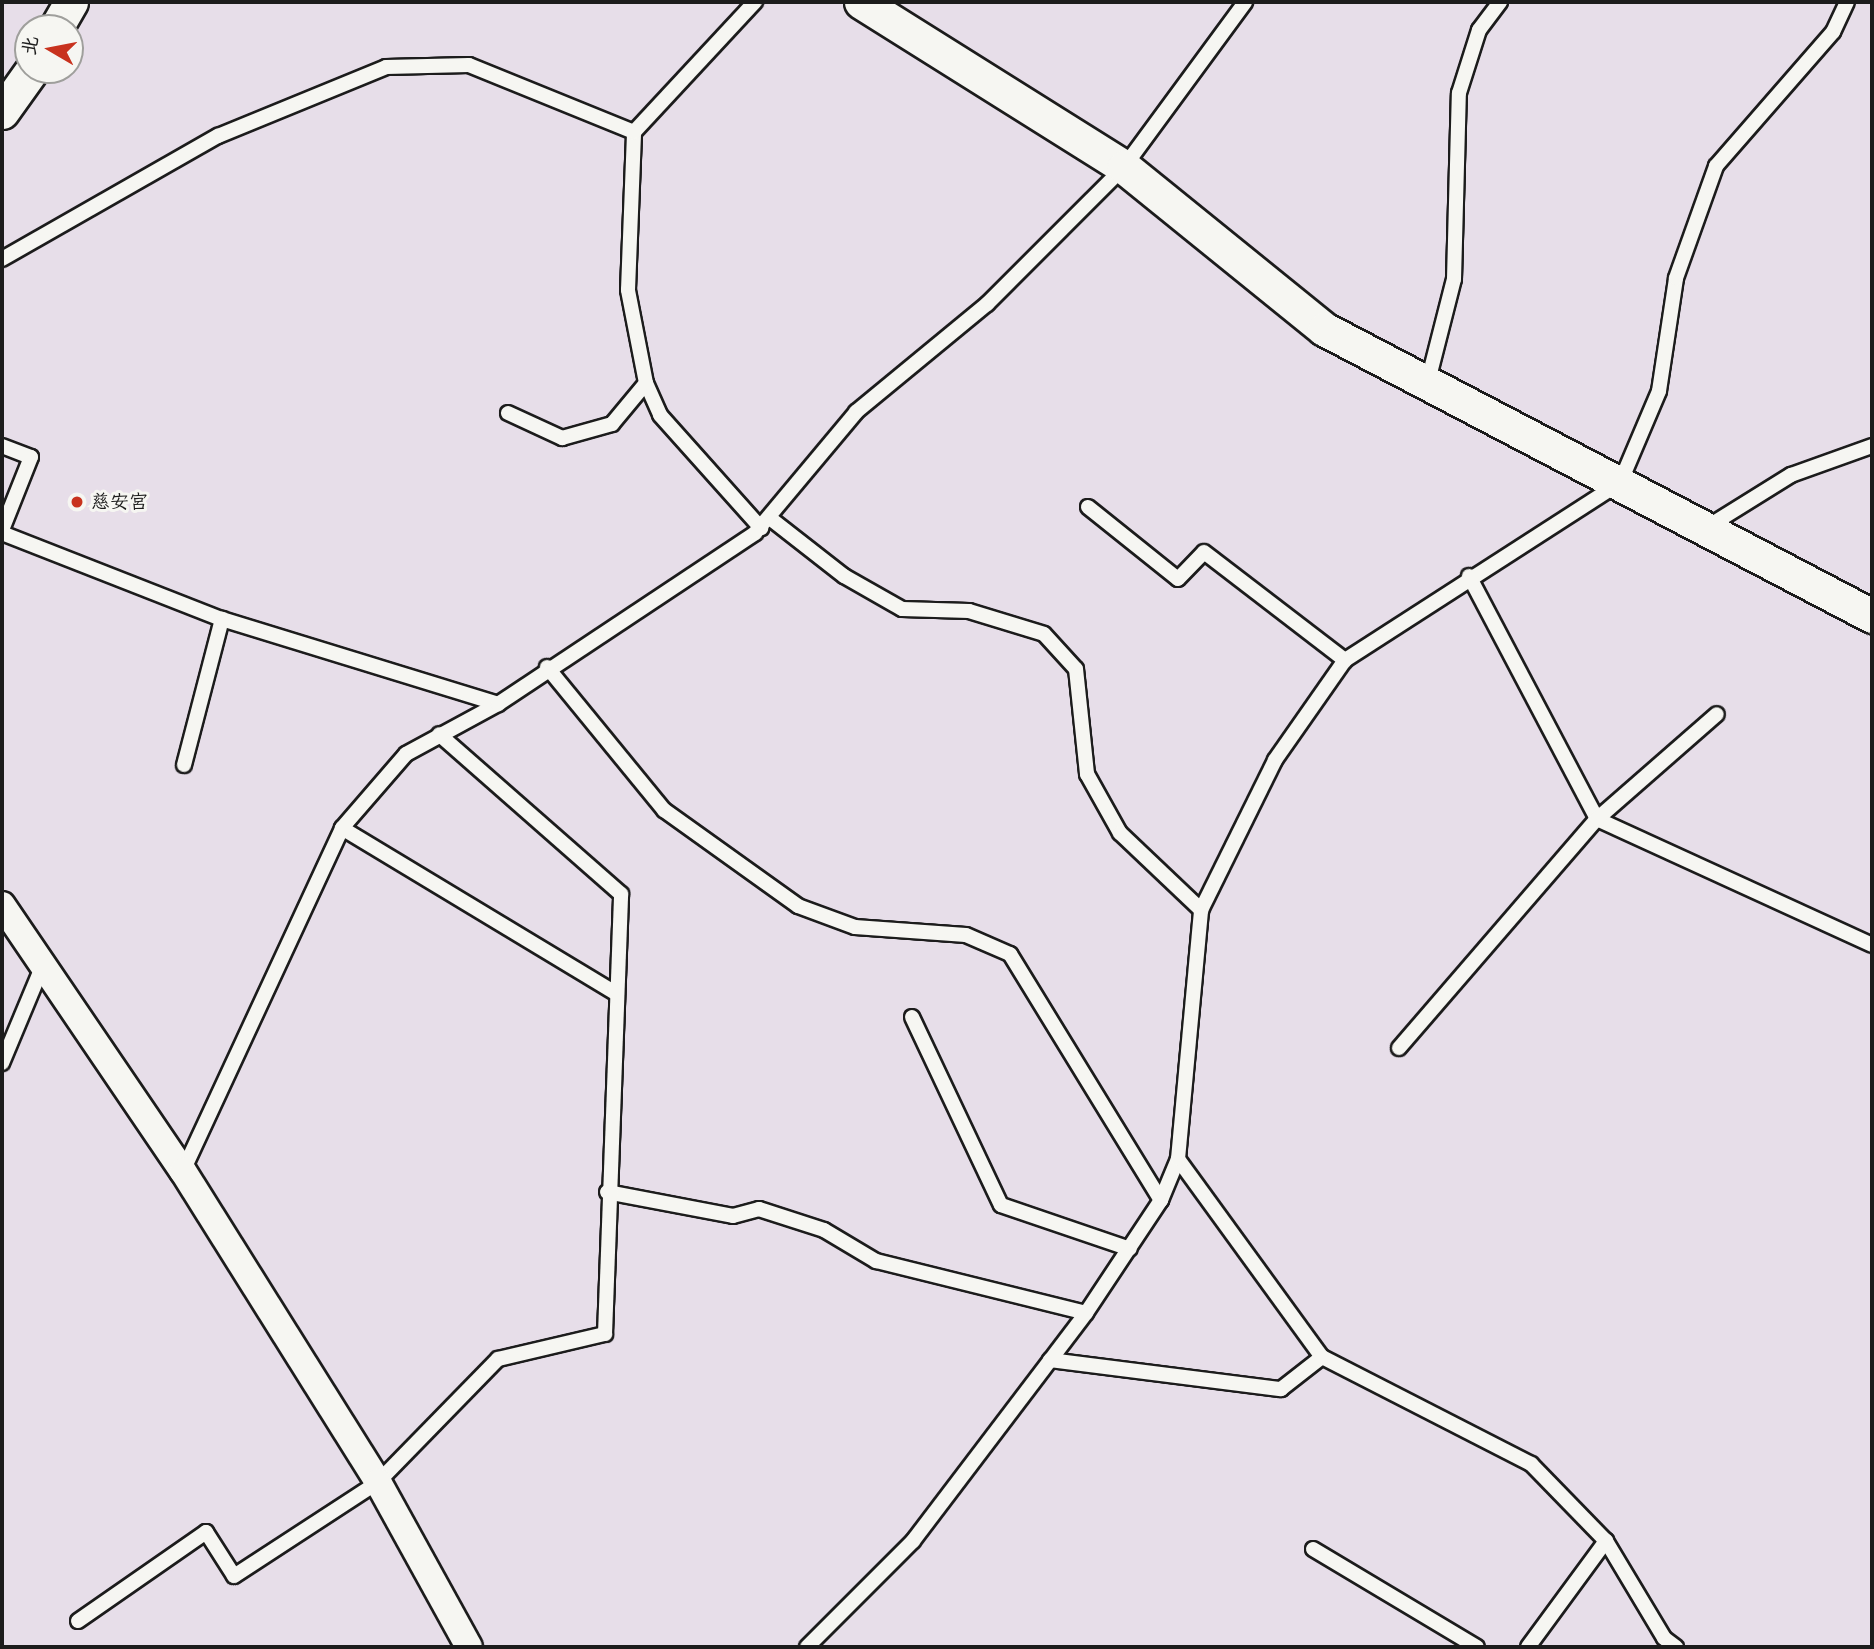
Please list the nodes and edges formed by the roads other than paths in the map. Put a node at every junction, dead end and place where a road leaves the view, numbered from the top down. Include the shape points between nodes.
1 (755, 2) edge
2 (861, 2) edge
3 (1245, 2) edge
4 (1500, 2) edge
5 (1847, 2) edge
6 (22, 84) edge
7 (2, 113) edge
8 (634, 132) junction
9 (1124, 167) junction
10 (2, 259) edge
11 (1428, 381) junction
12 (646, 383) junction
13 (508, 413) dead end
14 (2, 446) edge
15 (1872, 446) edge
16 (1620, 484) junction
17 (1088, 507) dead end
18 (766, 523) junction
19 (1709, 526) junction
20 (2, 531) edge
21 (1469, 576) junction
22 (1872, 616) edge
23 (222, 619) junction
24 (1345, 660) junction
25 (547, 667) junction
26 (498, 704) junction
27 (1717, 714) dead end
28 (439, 734) junction
29 (184, 765) dead end
30 (1597, 819) junction
31 (342, 828) junction
32 (2, 905) edge
33 (1201, 910) junction
34 (1872, 944) edge
35 (43, 965) junction
36 (615, 993) junction
37 (912, 1017) dead end
38 (1399, 1048) dead end
39 (2, 1063) edge
40 (1178, 1159) junction
41 (183, 1171) junction
42 (607, 1192) junction
43 (1161, 1200) junction
44 (1130, 1249) junction
45 (1086, 1313) junction
46 (1322, 1357) junction
47 (1051, 1360) junction
48 (378, 1482) junction
49 (1606, 1542) junction
50 (1313, 1549) dead end
51 (78, 1621) dead end
52 (469, 1647) edge
53 (807, 1647) edge
54 (1476, 1647) edge
55 (1528, 1647) edge
56 (1676, 1647) edge

1 - 8 lane
2 - 9 street
3 - 9 lane
4 - 11 lane via 1479,30 1460,93 1454,279
5 - 16 lane via 1833,32 1716,166 1676,278 1658,391
6 - 7 street
8 - 10 lane via 469,65 386,67 218,136
8 - 12 lane via 628,290
9 - 11 street via 1324,328
9 - 18 lane via 987,303 856,412
11 - 16 street
12 - 13 lane via 612,424 562,439
12 - 18 lane via 660,415
14 - 20 lane via 31,457
15 - 19 lane via 1791,475
16 - 19 street
16 - 21 lane
17 - 24 lane via 1178,579 1205,552
18 - 25 lane
18 - 33 lane via 902,609 969,611 1044,634 1076,669 1087,774 1114,821
19 - 22 street
20 - 23 lane
21 - 24 lane
21 - 30 lane
23 - 26 lane
23 - 29 lane
24 - 33 lane via 1275,760
25 - 26 lane
25 - 43 lane via 664,810 798,906 855,927 966,935 1010,954
26 - 28 lane
27 - 30 lane
28 - 31 lane via 406,754
28 - 36 lane via 621,894
30 - 34 lane
30 - 38 lane
31 - 36 lane
31 - 41 lane
32 - 35 street
33 - 40 lane
35 - 39 lane
35 - 41 street
36 - 42 lane
37 - 44 lane via 1000,1205
40 - 43 lane
40 - 46 lane
41 - 48 street
42 - 45 lane via 733,1216 759,1209 824,1230 876,1261
42 - 48 lane via 606,1334 498,1359
43 - 44 lane
44 - 45 lane
45 - 47 lane
46 - 47 lane via 1281,1389
46 - 49 lane via 1531,1464
47 - 53 lane via 913,1541
48 - 51 lane via 234,1576 206,1532
48 - 52 street
49 - 55 lane
49 - 56 lane via 1664,1638
50 - 54 lane

